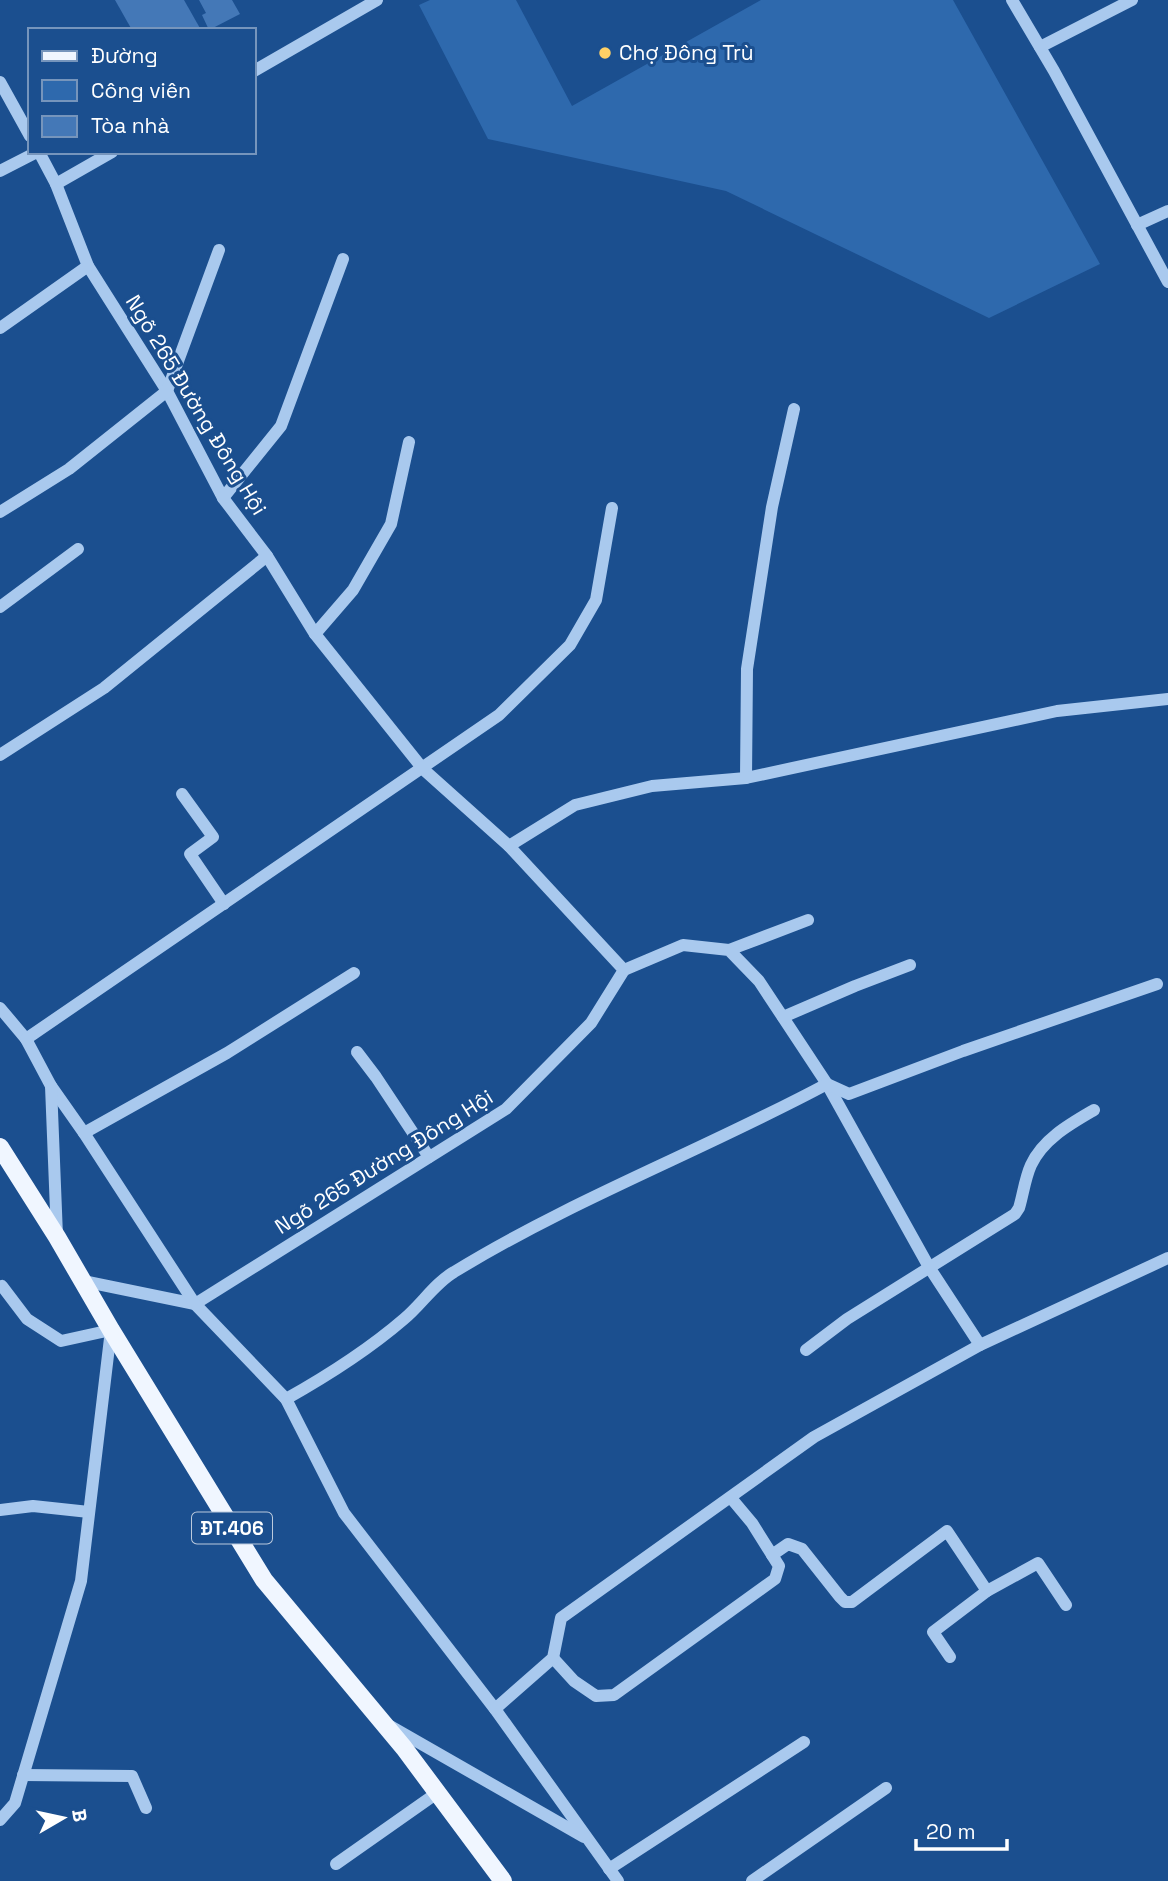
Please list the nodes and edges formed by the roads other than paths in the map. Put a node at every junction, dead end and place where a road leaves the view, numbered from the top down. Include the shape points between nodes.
1 (377, 0) edge
2 (1012, 0) edge
3 (1132, 0) edge
4 (1040, 47) junction
5 (256, 70) edge
6 (0, 82) edge
7 (28, 132) edge
8 (34, 154) edge
9 (39, 154) edge
10 (108, 154) edge
11 (0, 172) edge
12 (56, 184) junction
13 (1168, 211) edge
14 (1137, 225) junction
15 (219, 250) dead end
16 (343, 259) dead end
17 (88, 266) junction
18 (1168, 282) edge
19 (0, 328) edge
20 (167, 391) junction
21 (794, 409) dead end
22 (409, 442) dead end
23 (223, 498) junction
24 (612, 508) dead end
25 (0, 512) edge
26 (78, 549) dead end
27 (267, 556) junction
28 (0, 607) edge
29 (315, 634) junction
30 (1168, 699) edge
31 (0, 755) edge
32 (423, 769) junction
33 (746, 778) junction
34 (182, 794) dead end
35 (509, 846) junction
36 (224, 904) junction
37 (808, 920) dead end
38 (730, 950) junction
39 (910, 965) dead end
40 (624, 970) junction
41 (354, 974) dead end
42 (1157, 984) dead end
43 (0, 1008) edge
44 (783, 1017) junction
45 (26, 1039) junction
46 (357, 1052) dead end
47 (827, 1084) junction
48 (51, 1086) junction
49 (1094, 1110) dead end
50 (84, 1133) junction
51 (0, 1147) edge
52 (429, 1157) junction
53 (57, 1237) junction
54 (1168, 1258) edge
55 (929, 1267) junction
56 (83, 1281) junction
57 (0, 1287) edge
58 (195, 1304) junction
59 (111, 1330) junction
60 (980, 1345) junction
61 (806, 1350) dead end
62 (286, 1399) junction
63 (731, 1498) junction
64 (0, 1510) edge
65 (89, 1512) junction
66 (772, 1555) junction
67 (987, 1591) junction
68 (1066, 1605) dead end
69 (950, 1657) dead end
70 (553, 1658) junction
71 (495, 1709) junction
72 (380, 1720) junction
73 (804, 1742) dead end
74 (23, 1775) junction
75 (886, 1788) dead end
76 (437, 1793) junction
77 (146, 1808) dead end
78 (0, 1820) edge
79 (587, 1839) junction
80 (336, 1864) dead end
81 (609, 1869) junction
82 (503, 1881) edge
83 (618, 1881) edge
84 (752, 1881) edge

1 - 5 street
2 - 4 street
3 - 4 street
4 - 14 street
6 - 7 street
8 - 11 street
9 - 12 street, Ngõ 265 Đường Đông Hội
10 - 12 street
12 - 17 street, Ngõ 265 Đường Đông Hội
13 - 14 street
14 - 18 street
15 - 20 street
16 - 23 street via 281,426
17 - 19 street
17 - 20 street, Ngõ 265 Đường Đông Hội
20 - 23 street, Ngõ 265 Đường Đông Hội
20 - 25 street via 69,469
21 - 33 street via 772,507 747,669
22 - 29 street via 391,524 353,590
23 - 27 street, Ngõ 265 Đường Đông Hội
24 - 32 street via 596,600 570,645 499,715
26 - 28 street
27 - 29 street, Ngõ 265 Đường Đông Hội
27 - 31 street via 104,688
29 - 32 street, Ngõ 265 Đường Đông Hội
30 - 33 street via 1057,711
32 - 35 street, Ngõ 265 Đường Đông Hội
32 - 36 street
33 - 35 street via 652,786 575,805
34 - 36 street via 213,837 190,854
35 - 40 street, Ngõ 265 Đường Đông Hội
36 - 45 street
37 - 38 street
38 - 40 street via 683,945
38 - 44 street via 759,981
39 - 44 street
40 - 52 street, Ngõ 265 Đường Đông Hội via 591,1023 506,1109
41 - 50 street via 227,1053
42 - 47 street via 849,1094
43 - 45 street
44 - 47 street
45 - 48 street
46 - 52 street
47 - 55 street
47 - 62 street via 589,1198 451,1274 405,1319
48 - 50 street
48 - 53 street
49 - 55 street via 1043,1147 1031,1165 1017,1212
50 - 58 street
51 - 53 main road, ĐT.406
52 - 58 street, Ngõ 265 Đường Đông Hội
53 - 56 main road, ĐT.406
54 - 60 street
55 - 60 street
55 - 61 street
56 - 58 street
56 - 59 main road, ĐT.406
57 - 59 street via 27,1319 61,1341
58 - 62 street
59 - 65 street
59 - 72 main road, ĐT.406 via 264,1580
60 - 63 street via 814,1437
62 - 71 street via 344,1513
63 - 66 street
63 - 70 street via 561,1618
64 - 65 street via 33,1506
65 - 74 street via 81,1581
66 - 67 street via 788,1544 802,1549 840,1597 852,1602 947,1531
66 - 70 street via 779,1566 775,1579 614,1695 596,1696
67 - 68 street via 1038,1563
67 - 69 street via 933,1632
70 - 71 street
71 - 79 street
72 - 76 main road, ĐT.406
72 - 79 street
73 - 81 street
74 - 77 street via 132,1776
74 - 78 street via 15,1803
75 - 84 street
76 - 80 street
76 - 82 main road, ĐT.406
79 - 81 street
81 - 83 street

